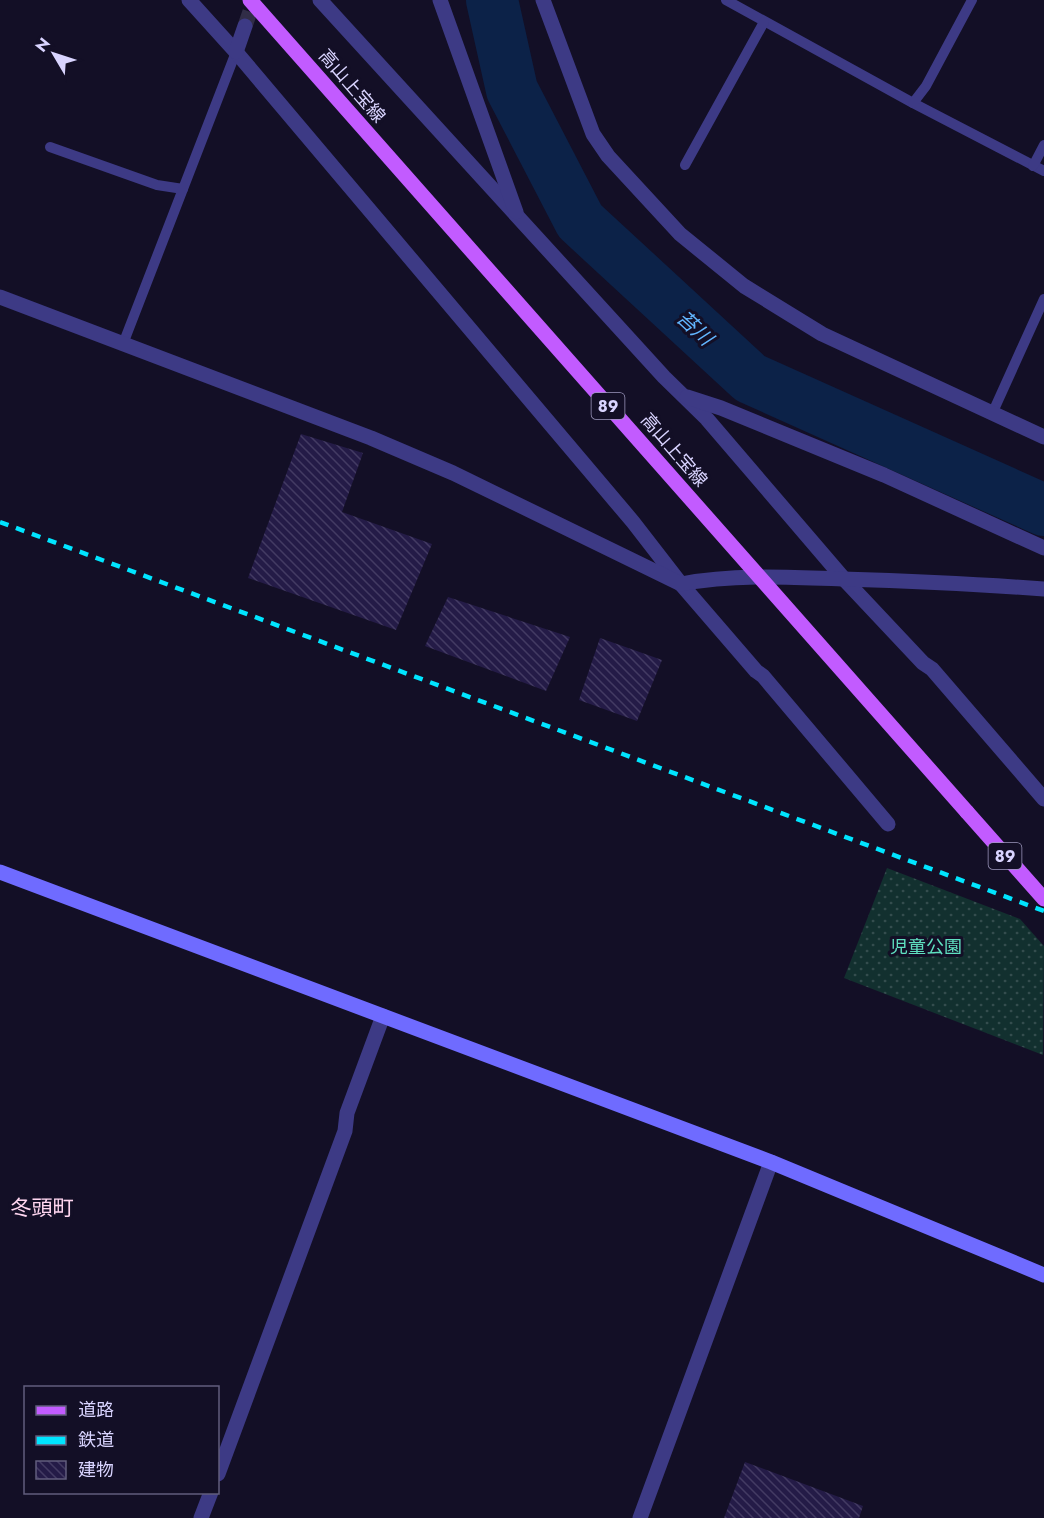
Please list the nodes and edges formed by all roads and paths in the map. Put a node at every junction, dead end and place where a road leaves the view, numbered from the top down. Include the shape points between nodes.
1 (189, 0) edge
2 (250, 0) edge
3 (320, 0) edge
4 (440, 0) edge
5 (543, 0) edge
6 (726, 0) edge
7 (972, 0) edge
8 (764, 22) junction
9 (245, 26) tunnel mouth
10 (236, 52) junction
11 (913, 103) junction
12 (1044, 145) edge
13 (50, 147) dead end
14 (684, 165) dead end
15 (1033, 165) junction
16 (1044, 171) edge
17 (183, 189) junction
18 (517, 217) junction
19 (0, 297) edge
20 (1044, 299) edge
21 (123, 344) junction
22 (684, 397) junction
23 (992, 414) junction
24 (1044, 437) edge
25 (1044, 548) edge
26 (843, 579) junction
27 (681, 584) junction
28 (1044, 589) edge
29 (1044, 799) edge
30 (888, 824) dead end
31 (0, 872) edge
32 (1044, 899) edge
33 (383, 1016) junction
34 (771, 1162) junction
35 (1044, 1275) edge
36 (219, 1471) edge
37 (210, 1494) edge
38 (201, 1518) edge
39 (640, 1518) edge

1 - 10 street
2 - 32 main road, 高山上宝線 / 89, bridge
3 - 18 street
4 - 18 street
5 - 23 street via 593,135 680,234 744,286 822,334
6 - 8 lane
7 - 11 lane
8 - 11 lane
8 - 14 lane
9 - 10 street
10 - 17 lane
10 - 27 street
11 - 15 lane
12 - 15 lane
13 - 17 lane via 157,185
15 - 16 lane
17 - 21 lane
18 - 22 street
19 - 21 street
20 - 23 lane
21 - 27 street via 453,473
22 - 25 street via 721,408 884,475
22 - 26 street
23 - 24 street
26 - 27 street via 714,578
26 - 28 street via 944,581
26 - 29 street via 932,669
27 - 30 street
31 - 33 street
33 - 34 street
33 - 36 street via 347,1113 345,1131
34 - 35 street
34 - 39 street
37 - 38 street

